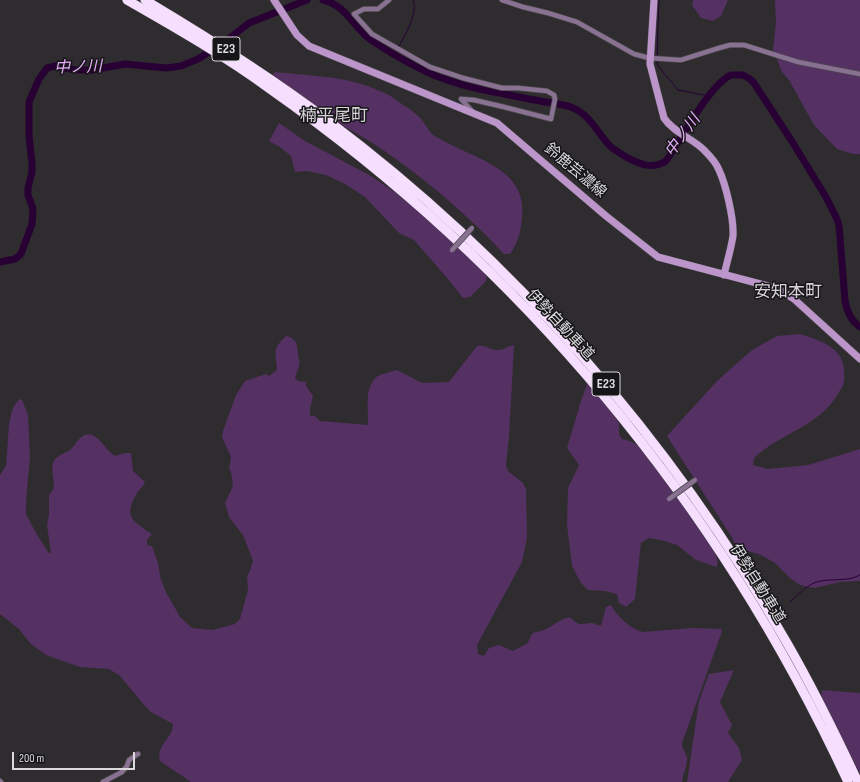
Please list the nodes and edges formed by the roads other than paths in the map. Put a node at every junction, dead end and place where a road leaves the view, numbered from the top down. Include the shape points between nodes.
1 (127, 0) edge
2 (145, 0) edge
3 (274, 0) edge
4 (389, 0) edge
5 (502, 0) edge
6 (654, 0) edge
7 (193, 33) junction
8 (652, 58) junction
9 (254, 73) junction
10 (860, 74) edge
11 (473, 112) junction
12 (472, 228) dead end
13 (452, 250) dead end
14 (724, 275) junction
15 (860, 359) edge
16 (695, 480) dead end
17 (669, 499) dead end
18 (138, 754) dead end
19 (103, 782) edge
20 (848, 782) edge
21 (858, 782) edge

1 - 7 highway, 伊勢自動車道 / E23
2 - 7 highway, 伊勢自動車道 / E23
3 - 11 main road, 鈴鹿芸濃線 via 297,35 310,46
4 - 11 street via 378,9 364,9 354,14 372,34 430,67 502,88 548,91 555,99 551,120 462,99
5 - 8 street via 577,22 634,54
6 - 8 main road
7 - 9 highway, 伊勢自動車道 / E23
8 - 10 street via 681,60 730,45 744,45 798,62
8 - 14 main road via 664,118 677,132 703,149 714,161 724,181 733,226
9 - 20 highway, 伊勢自動車道 / E23 via 345,144 441,225 514,296 601,390 674,485 762,617 819,720
9 - 21 highway, 伊勢自動車道 / E23 via 349,136 398,176 539,308 601,378 685,485 742,568 801,667
11 - 14 main road, 鈴鹿芸濃線 via 497,123 658,257
12 - 13 street, bridge
14 - 15 main road, 鈴鹿芸濃線 via 780,290 794,299
16 - 17 street, bridge
18 - 19 street via 129,760 122,772

